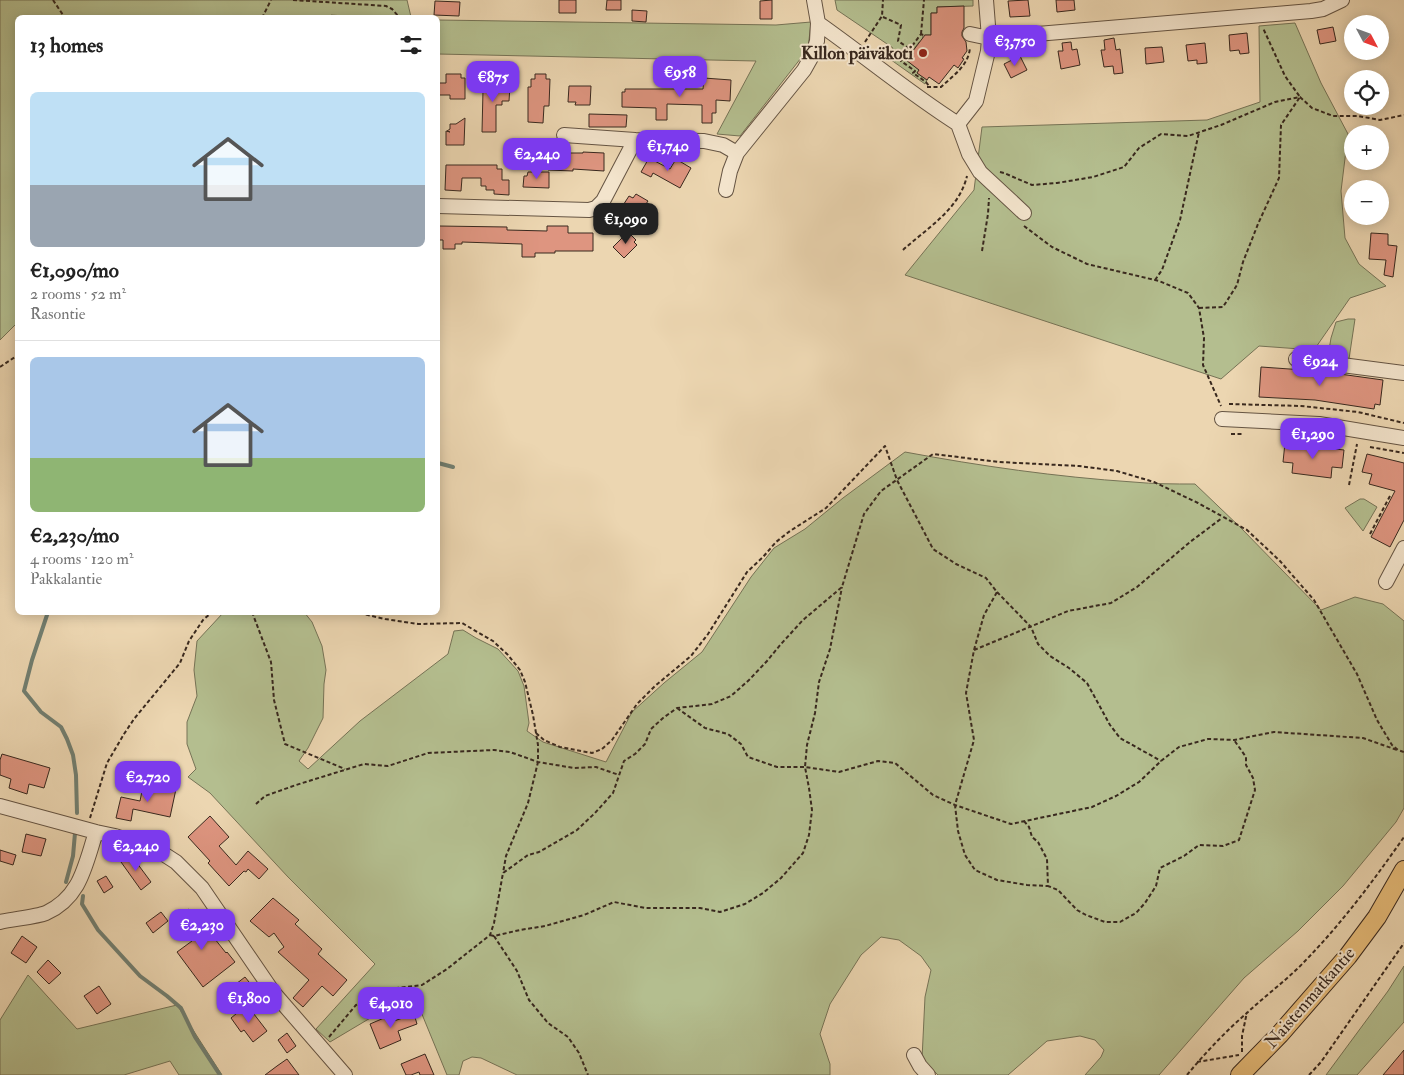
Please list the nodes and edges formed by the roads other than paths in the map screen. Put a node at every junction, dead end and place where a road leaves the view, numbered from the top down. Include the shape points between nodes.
1 (814, 0) edge
2 (986, 0) edge
3 (1342, 0) edge
4 (818, 23) junction
5 (970, 34) road end
6 (989, 38) junction
7 (958, 124) junction
8 (564, 135) dead end
9 (635, 140) junction
10 (737, 152) junction
11 (726, 190) dead end
12 (440, 206) edge
13 (1024, 219) road end
14 (1296, 359) dead end
15 (1404, 373) edge
16 (1228, 419) road end
17 (1404, 438) edge
18 (1404, 548) edge
19 (1386, 582) dead end
20 (0, 806) edge
21 (91, 831) junction
22 (1404, 870) edge
23 (1404, 893) edge
24 (1377, 918) junction
25 (0, 922) edge
26 (914, 1055) dead end
27 (342, 1074) edge
28 (928, 1075) edge
29 (1240, 1075) edge

1 - 4 street
2 - 6 street
3 - 6 street via 1311,11
4 - 7 street
4 - 10 street via 817,42 804,70
5 - 6 street
6 - 7 street via 976,101
7 - 13 street via 980,172
8 - 9 street
9 - 10 street via 704,141
9 - 12 street via 603,201 596,208
10 - 11 street
14 - 15 street
16 - 17 street via 1319,424
18 - 19 street
20 - 21 street
21 - 25 street via 81,876 67,900 45,913
21 - 27 street via 148,847 176,862 202,888 273,992 322,1046
22 - 24 main road, Naistenmatkantie
23 - 24 main road, Naistenmatkantie
24 - 29 main road, Naistenmatkantie via 1317,992
26 - 28 street

